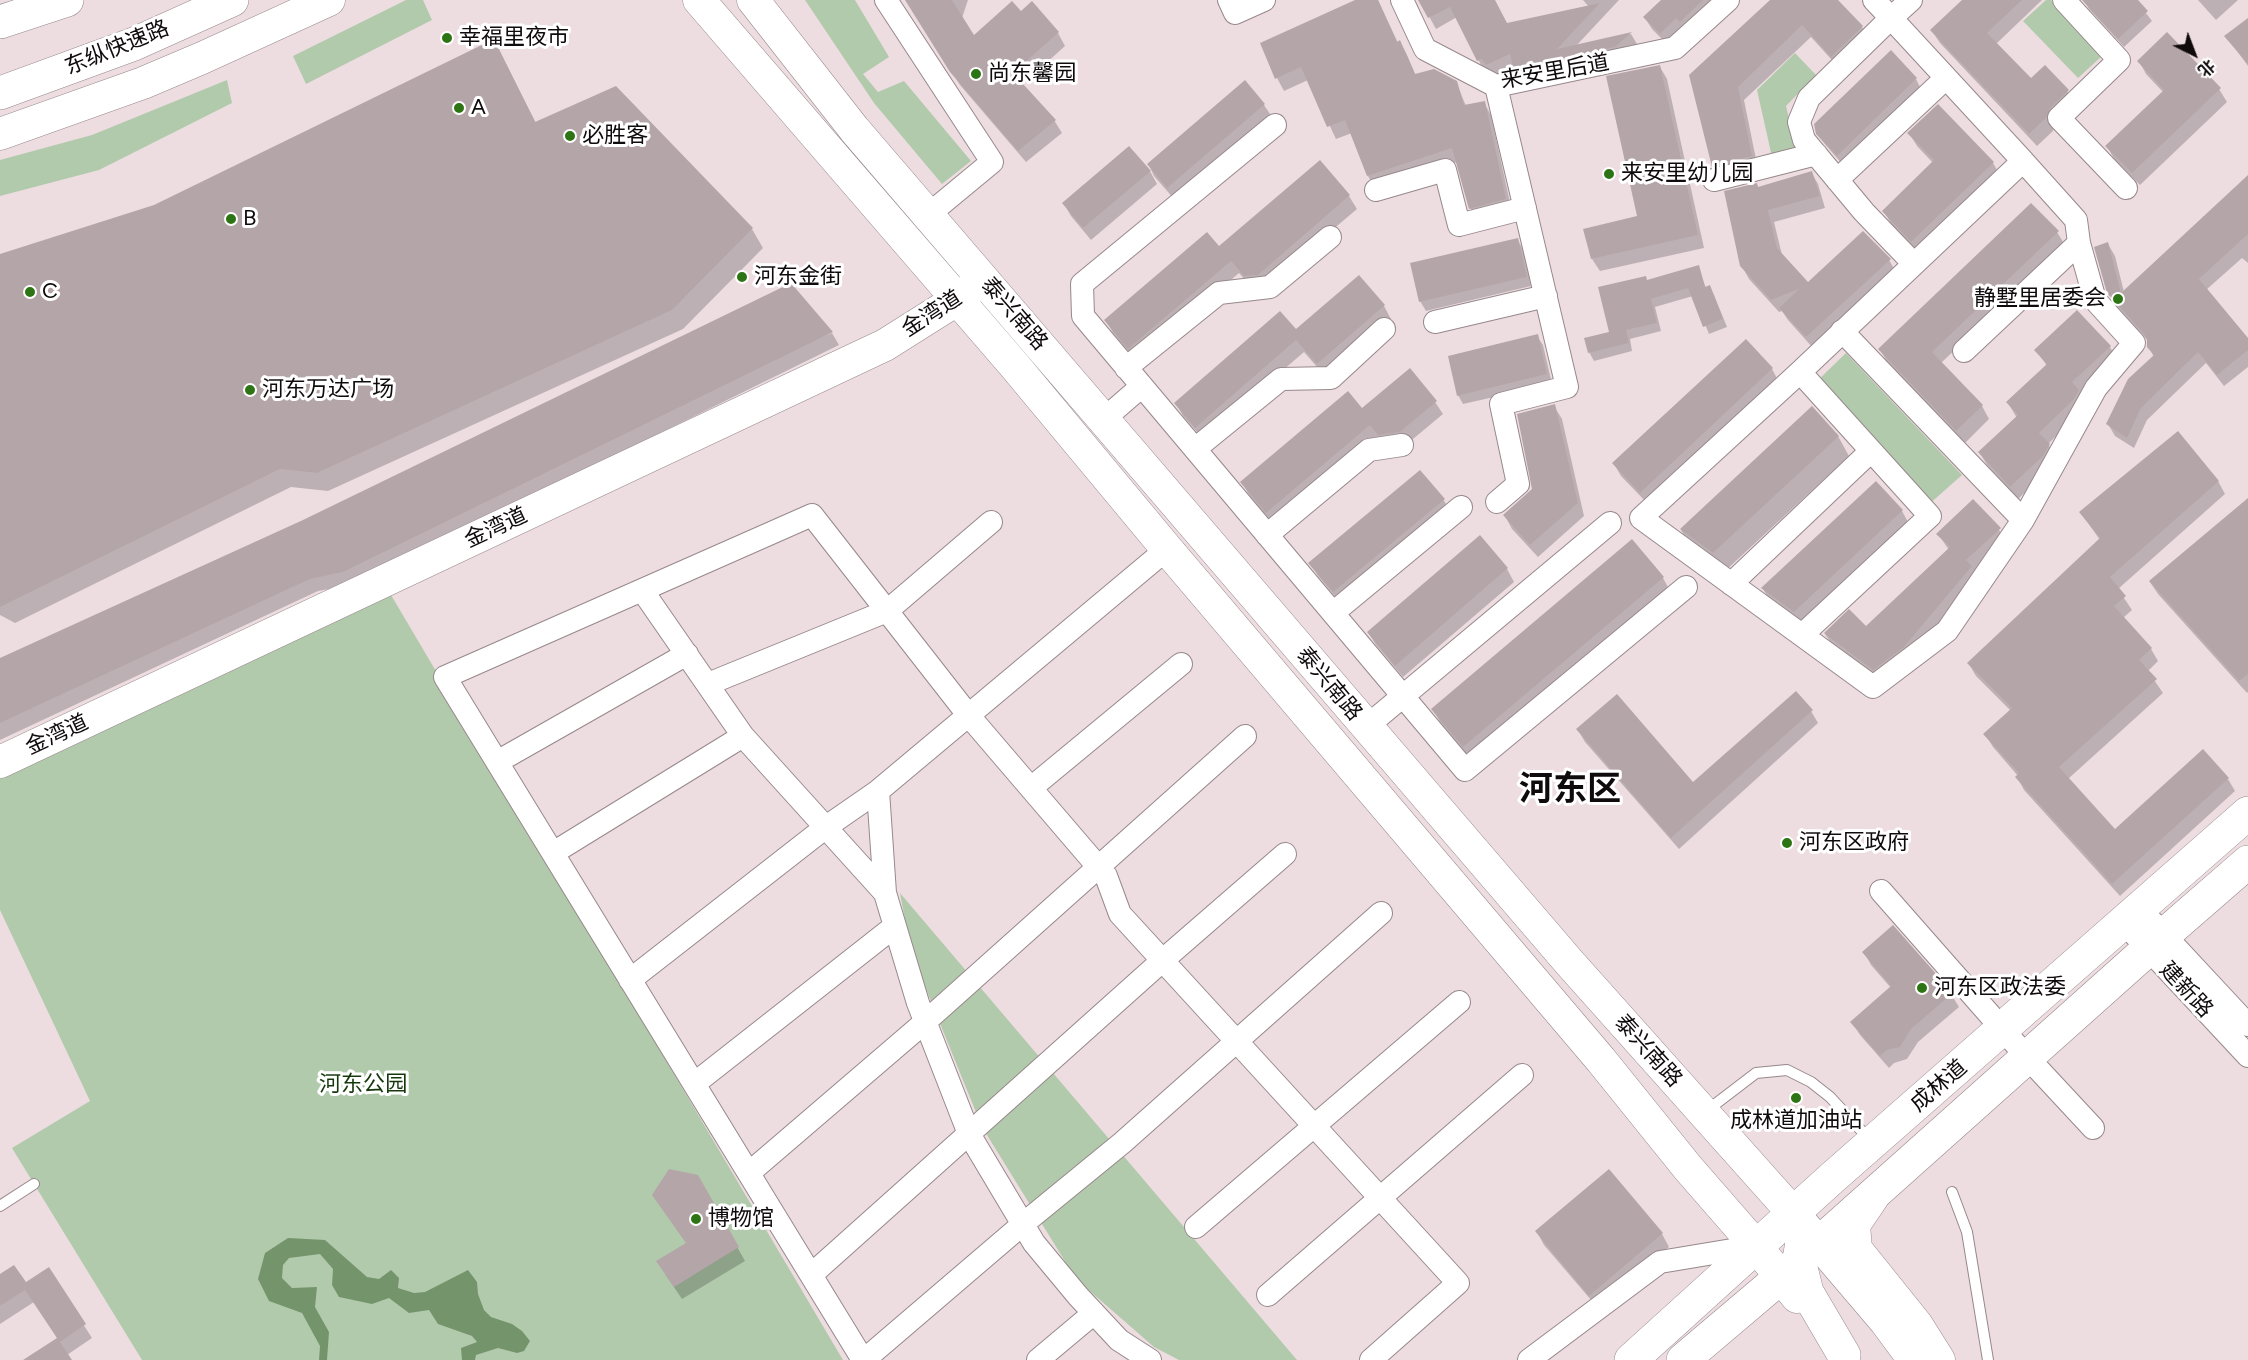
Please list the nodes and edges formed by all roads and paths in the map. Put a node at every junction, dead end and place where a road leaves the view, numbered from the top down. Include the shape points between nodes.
1 (67, 0) edge
2 (232, 0) edge
3 (329, 0) edge
4 (699, 0) edge
5 (753, 0) edge
6 (886, 0) edge
7 (1229, 0) edge
8 (1264, 0) edge
9 (1402, 0) edge
10 (1728, 0) edge
11 (1874, 0) edge
12 (1911, 0) edge
13 (2064, 0) edge
14 (1891, 18) junction
15 (0, 22) edge
16 (1946, 78) junction
17 (1496, 86) junction
18 (0, 93) edge
19 (1275, 125) dead end
20 (0, 134) edge
21 (1816, 154) junction
22 (2023, 161) junction
23 (1714, 180) dead end
24 (1837, 180) junction
25 (2126, 188) dead end
26 (1376, 190) dead end
27 (1525, 208) junction
28 (928, 215) junction
29 (1330, 237) dead end
30 (2079, 243) junction
31 (1914, 264) junction
32 (984, 279) junction
33 (1546, 296) junction
34 (958, 299) junction
35 (1435, 322) dead end
36 (1384, 329) dead end
37 (1842, 331) junction
38 (1964, 351) dead end
39 (1126, 368) junction
40 (1800, 372) junction
41 (1142, 386) junction
42 (1104, 419) junction
43 (1402, 445) dead end
44 (1195, 449) junction
45 (1871, 451) junction
46 (1497, 502) dead end
47 (1461, 507) dead end
48 (2023, 520) junction
49 (992, 522) dead end
50 (1610, 523) dead end
51 (1267, 535) junction
52 (1167, 549) junction
53 (1731, 584) junction
54 (1686, 586) dead end
55 (642, 590) junction
56 (887, 611) junction
57 (1333, 613) junction
58 (1802, 635) junction
59 (687, 654) junction
60 (1181, 664) dead end
61 (708, 684) junction
62 (1403, 696) junction
63 (969, 716) junction
64 (1366, 727) junction
65 (744, 736) junction
66 (1245, 736) dead end
67 (0, 762) edge
68 (497, 762) junction
69 (1031, 789) junction
70 (878, 790) junction
71 (2248, 813) edge
72 (826, 827) junction
73 (553, 853) junction
74 (1285, 854) dead end
75 (2248, 862) edge
76 (1098, 867) junction
77 (1881, 891) dead end
78 (885, 893) junction
79 (1381, 913) dead end
80 (2132, 916) junction
81 (895, 926) junction
82 (2156, 942) junction
83 (1163, 960) junction
84 (630, 980) junction
85 (1459, 1002) dead end
86 (925, 1023) junction
87 (2248, 1025) edge
88 (2002, 1030) junction
89 (1237, 1041) junction
90 (2248, 1056) edge
91 (2027, 1057) junction
92 (1522, 1075) dead end
93 (694, 1084) junction
94 (1704, 1113) junction
95 (1315, 1126) junction
96 (2093, 1128) dead end
97 (969, 1134) junction
98 (1865, 1151) junction
99 (748, 1173) junction
100 (34, 1184) dead end
101 (1880, 1186) junction
102 (1952, 1192) dead end
103 (1381, 1198) junction
104 (0, 1206) edge
105 (1023, 1224) junction
106 (1196, 1227) dead end
107 (1789, 1247) junction
108 (811, 1275) junction
109 (1268, 1295) dead end
110 (1094, 1313) junction
111 (1846, 1357) edge
112 (863, 1360) edge
113 (1038, 1360) edge
114 (1150, 1360) edge
115 (1371, 1360) edge
116 (1530, 1360) edge
117 (1631, 1360) edge
118 (1683, 1360) edge
119 (1900, 1360) edge
120 (1914, 1360) edge
121 (1939, 1360) edge
122 (1988, 1360) edge

1 - 15 main road
2 - 18 main road, 东纵快速路 via 134,44
3 - 20 main road via 143,83
4 - 34 main road, 泰兴南路
5 - 28 main road, 泰兴南路
6 - 28 street via 992,162
7 - 8 street via 1235,13
9 - 17 street, 来安里后道 via 1425,49
10 - 17 street, 来安里后道 via 1675,48
11 - 14 street
12 - 14 street
13 - 25 street via 2119,60 2059,118
14 - 16 street
14 - 21 street via 1809,98 1799,122 1804,140
16 - 22 street
16 - 24 street
17 - 27 street
19 - 39 street via 1082,284 1083,316
21 - 23 street
21 - 24 street
22 - 30 street via 2076,220
22 - 31 street
24 - 31 street
26 - 27 street via 1445,170 1459,225
27 - 33 street
28 - 32 main road, 泰兴南路
29 - 39 street via 1270,287 1219,293
30 - 38 street
30 - 48 street via 2095,300 2134,343 2096,388
31 - 37 street
32 - 34 main road, 金湾道
32 - 42 main road, 泰兴南路
33 - 35 street
33 - 46 street via 1567,387 1501,404 1518,483
34 - 52 main road, 泰兴南路
34 - 67 main road, 金湾道 via 874,350
36 - 44 street via 1331,378 1281,379
37 - 40 street
37 - 48 street
39 - 41 street
40 - 45 street
40 - 53 street via 1641,518
41 - 42 street
41 - 44 street
42 - 64 main road, 泰兴南路
43 - 51 street via 1369,450
44 - 51 street
45 - 53 street
45 - 58 street via 1930,516
47 - 57 street
48 - 58 street via 1947,631 1872,687
49 - 56 street
50 - 62 street
51 - 57 street
52 - 63 street
52 - 107 main road, 泰兴南路 via 1688,1168
53 - 58 street
54 - 62 street via 1466,770
55 - 56 street via 812,515
55 - 59 street
55 - 68 street via 445,677
56 - 61 street
56 - 63 street
57 - 62 street
59 - 61 street
59 - 68 street
60 - 69 street
61 - 65 street
62 - 64 street
63 - 69 street
63 - 70 street
64 - 94 main road, 泰兴南路
65 - 72 street
65 - 73 street
66 - 76 street
68 - 73 street
69 - 76 street
70 - 72 street
70 - 78 street
71 - 80 main road, 成林道
72 - 78 street
72 - 84 street
73 - 84 street
74 - 83 street
75 - 82 main road, 成林道
76 - 83 street via 1106,876 1120,914
76 - 86 street
77 - 88 street
78 - 81 street
79 - 89 street
80 - 82 street, 建新路
80 - 88 main road, 成林道
81 - 86 street
81 - 93 street
82 - 87 street, 建新路
82 - 90 street, 建新路
82 - 91 main road, 成林道
83 - 89 street
83 - 97 street
84 - 93 street
85 - 95 street
86 - 97 street
86 - 99 street
88 - 91 street
88 - 98 main road, 成林道
89 - 95 street
89 - 105 street
91 - 96 street
91 - 101 main road, 成林道
92 - 103 street
93 - 99 street
94 - 98 lane via 1756,1073 1787,1070 1830,1097
94 - 107 main road, 泰兴南路
95 - 103 street
95 - 106 street
97 - 105 street
97 - 108 street
98 - 107 main road, 成林道
99 - 108 street
100 - 104 lane
101 - 107 main road, 成林道
101 - 121 main road via 1854,1226 1856,1249 1917,1324
102 - 122 lane via 1967,1232
103 - 109 street
103 - 115 street via 1458,1283
105 - 110 street via 1034,1243
105 - 112 street
107 - 111 main road via 1807,1292
107 - 116 street via 1660,1262
107 - 117 main road, 成林道 via 1706,1293
107 - 118 main road, 成林道
107 - 119 main road via 1826,1274
107 - 120 main road, 泰兴南路 via 1885,1321
108 - 112 street
110 - 113 street
110 - 114 street via 1119,1340

